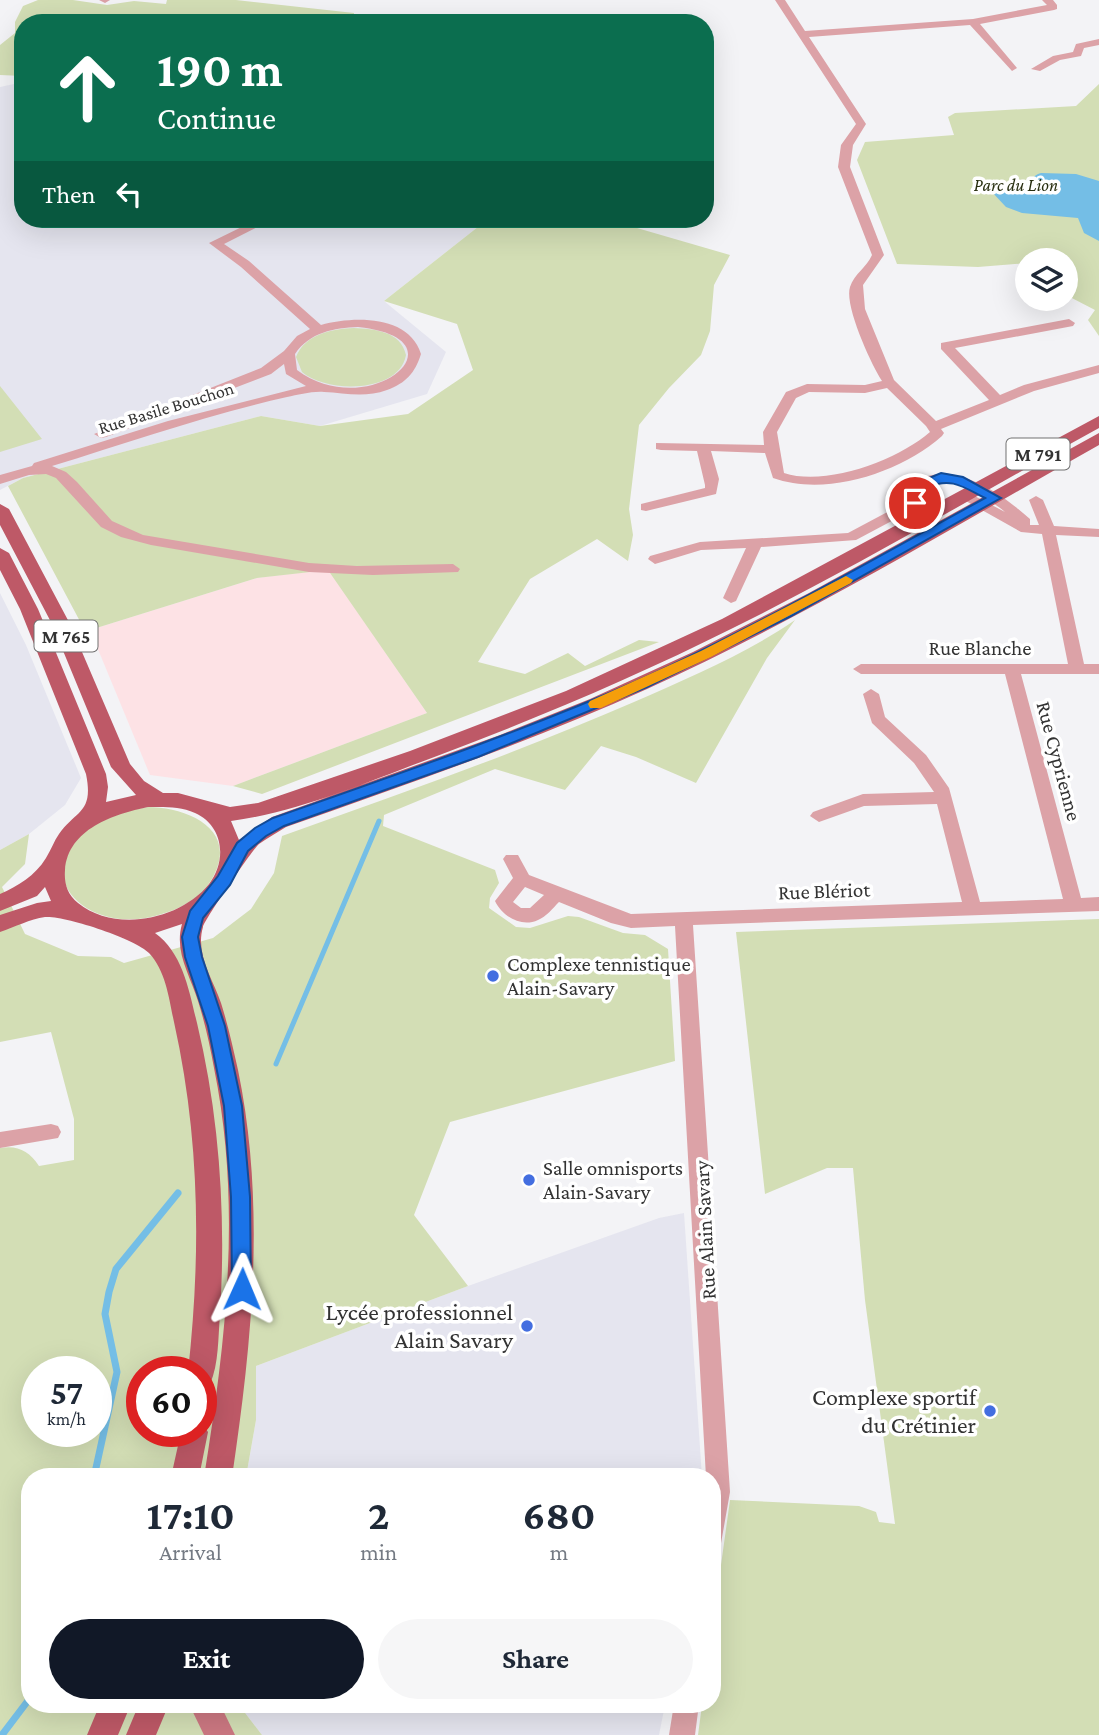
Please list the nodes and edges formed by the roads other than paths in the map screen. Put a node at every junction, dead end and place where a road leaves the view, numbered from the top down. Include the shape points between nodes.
1 (780, 0) edge
2 (1047, 0) edge
3 (973, 22) junction
4 (804, 34) junction
5 (1099, 42) edge
6 (248, 228) edge
7 (1069, 323) dead end
8 (319, 330) junction
9 (289, 354) junction
10 (1099, 369) edge
11 (891, 383) junction
12 (318, 388) junction
13 (996, 400) junction
14 (1099, 421) edge
15 (934, 427) junction
16 (1099, 438) edge
17 (661, 446) dead end
18 (704, 447) junction
19 (771, 449) junction
20 (61, 460) junction
21 (26, 466) junction
22 (0, 470) edge
23 (0, 480) edge
24 (979, 495) junction
25 (1036, 500) dead end
26 (646, 507) dead end
27 (0, 509) edge
28 (1048, 530) junction
29 (1099, 533) edge
30 (755, 544) junction
31 (187, 547) junction
32 (0, 553) edge
33 (655, 559) dead end
34 (453, 569) dead end
35 (732, 598) dead end
36 (861, 669) dead end
37 (1012, 669) junction
38 (1077, 669) junction
39 (1099, 669) edge
40 (871, 694) dead end
41 (944, 798) junction
42 (158, 799) junction
43 (198, 807) junction
44 (819, 816) dead end
45 (84, 822) junction
46 (512, 859) dead end
47 (54, 864) junction
48 (229, 870) junction
49 (522, 879) junction
50 (556, 894) junction
51 (207, 900) junction
52 (0, 903) edge
53 (1099, 904) edge
54 (1074, 905) junction
55 (973, 909) junction
56 (78, 914) junction
57 (684, 919) junction
58 (0, 924) edge
59 (124, 928) junction
60 (51, 1132) dead end
61 (0, 1140) edge
62 (202, 1356) edge
63 (191, 1447) edge
64 (187, 1468) edge
65 (219, 1468) edge
66 (717, 1468) edge
67 (112, 1713) edge
68 (150, 1713) edge
69 (209, 1713) edge
70 (686, 1713) edge
71 (102, 1735) edge
72 (141, 1735) edge
73 (220, 1735) edge
74 (682, 1735) edge

1 - 4 street
2 - 3 street via 1054,6
3 - 4 street
3 - 5 street via 1012,68 1036,69 1077,54 1080,46
4 - 11 street via 861,124 847,145 844,167 878,255 858,281 855,296 881,370
6 - 8 street via 215,243
7 - 13 street via 946,346
8 - 9 street, Rue Basile Bouchon via 303,338
8 - 12 street, Rue Basile Bouchon via 377,325 401,334 415,354 403,376 379,387 348,392
9 - 12 street via 296,376
9 - 21 street, Rue Basile Bouchon via 275,367 251,378
10 - 13 street
11 - 15 street
11 - 19 street via 796,391 772,426
12 - 20 street, Rue Basile Bouchon via 173,424
13 - 15 street
14 - 24 main road, M 791
15 - 19 street via 936,435 907,452 831,480 782,477
16 - 24 main road, M 791
17 - 18 street
18 - 19 street
18 - 26 street via 713,473 711,491
20 - 21 street, Rue Basile Bouchon via 48,458
20 - 31 street via 76,469 113,516 142,532
21 - 22 street
21 - 23 street
21 - 31 street via 63,473 95,514 113,528
24 - 28 street via 1023,528
24 - 30 street via 952,478 935,478 922,485 913,505 853,537
24 - 43 main road, M 791 via 674,650 554,703 259,810 230,814
24 - 48 main road, M 791 via 786,612 642,684 473,753 268,827 243,847
25 - 28 street
27 - 42 main road, M 765 via 61,624 121,767 137,786
28 - 29 street
28 - 38 street
30 - 33 street via 696,546
30 - 35 street
31 - 34 street via 317,568
32 - 45 main road, M 765 via 29,609 96,774 97,803
36 - 37 street, Rue Blanche
37 - 38 street, Rue Blanche
37 - 54 street, Rue Cyprienne
38 - 39 street, Rue Blanche
40 - 41 street via 878,719 927,768
41 - 44 street via 863,800
41 - 55 street
42 - 43 main road
42 - 45 main road via 119,804
43 - 48 main road via 217,820 229,838
45 - 47 main road via 61,846
46 - 49 street
47 - 52 main road via 29,890
47 - 56 main road via 57,892
48 - 51 main road
49 - 50 street, Rue Blériot
49 - 50 street via 504,901 518,914 534,915
50 - 57 street, Rue Blériot via 624,920
51 - 59 main road via 169,921
51 - 65 main road via 192,925 190,945 216,1026 233,1106 242,1244 239,1330
53 - 54 street, Rue Blériot
54 - 55 street, Rue Blériot
55 - 57 street, Rue Blériot
56 - 58 main road via 53,907
56 - 59 main road
57 - 66 street, Rue Alain Savary
59 - 62 main road via 150,939 170,968 201,1096 211,1240
60 - 61 street
63 - 64 main road
67 - 71 main road
68 - 72 main road
69 - 73 street
70 - 74 street

